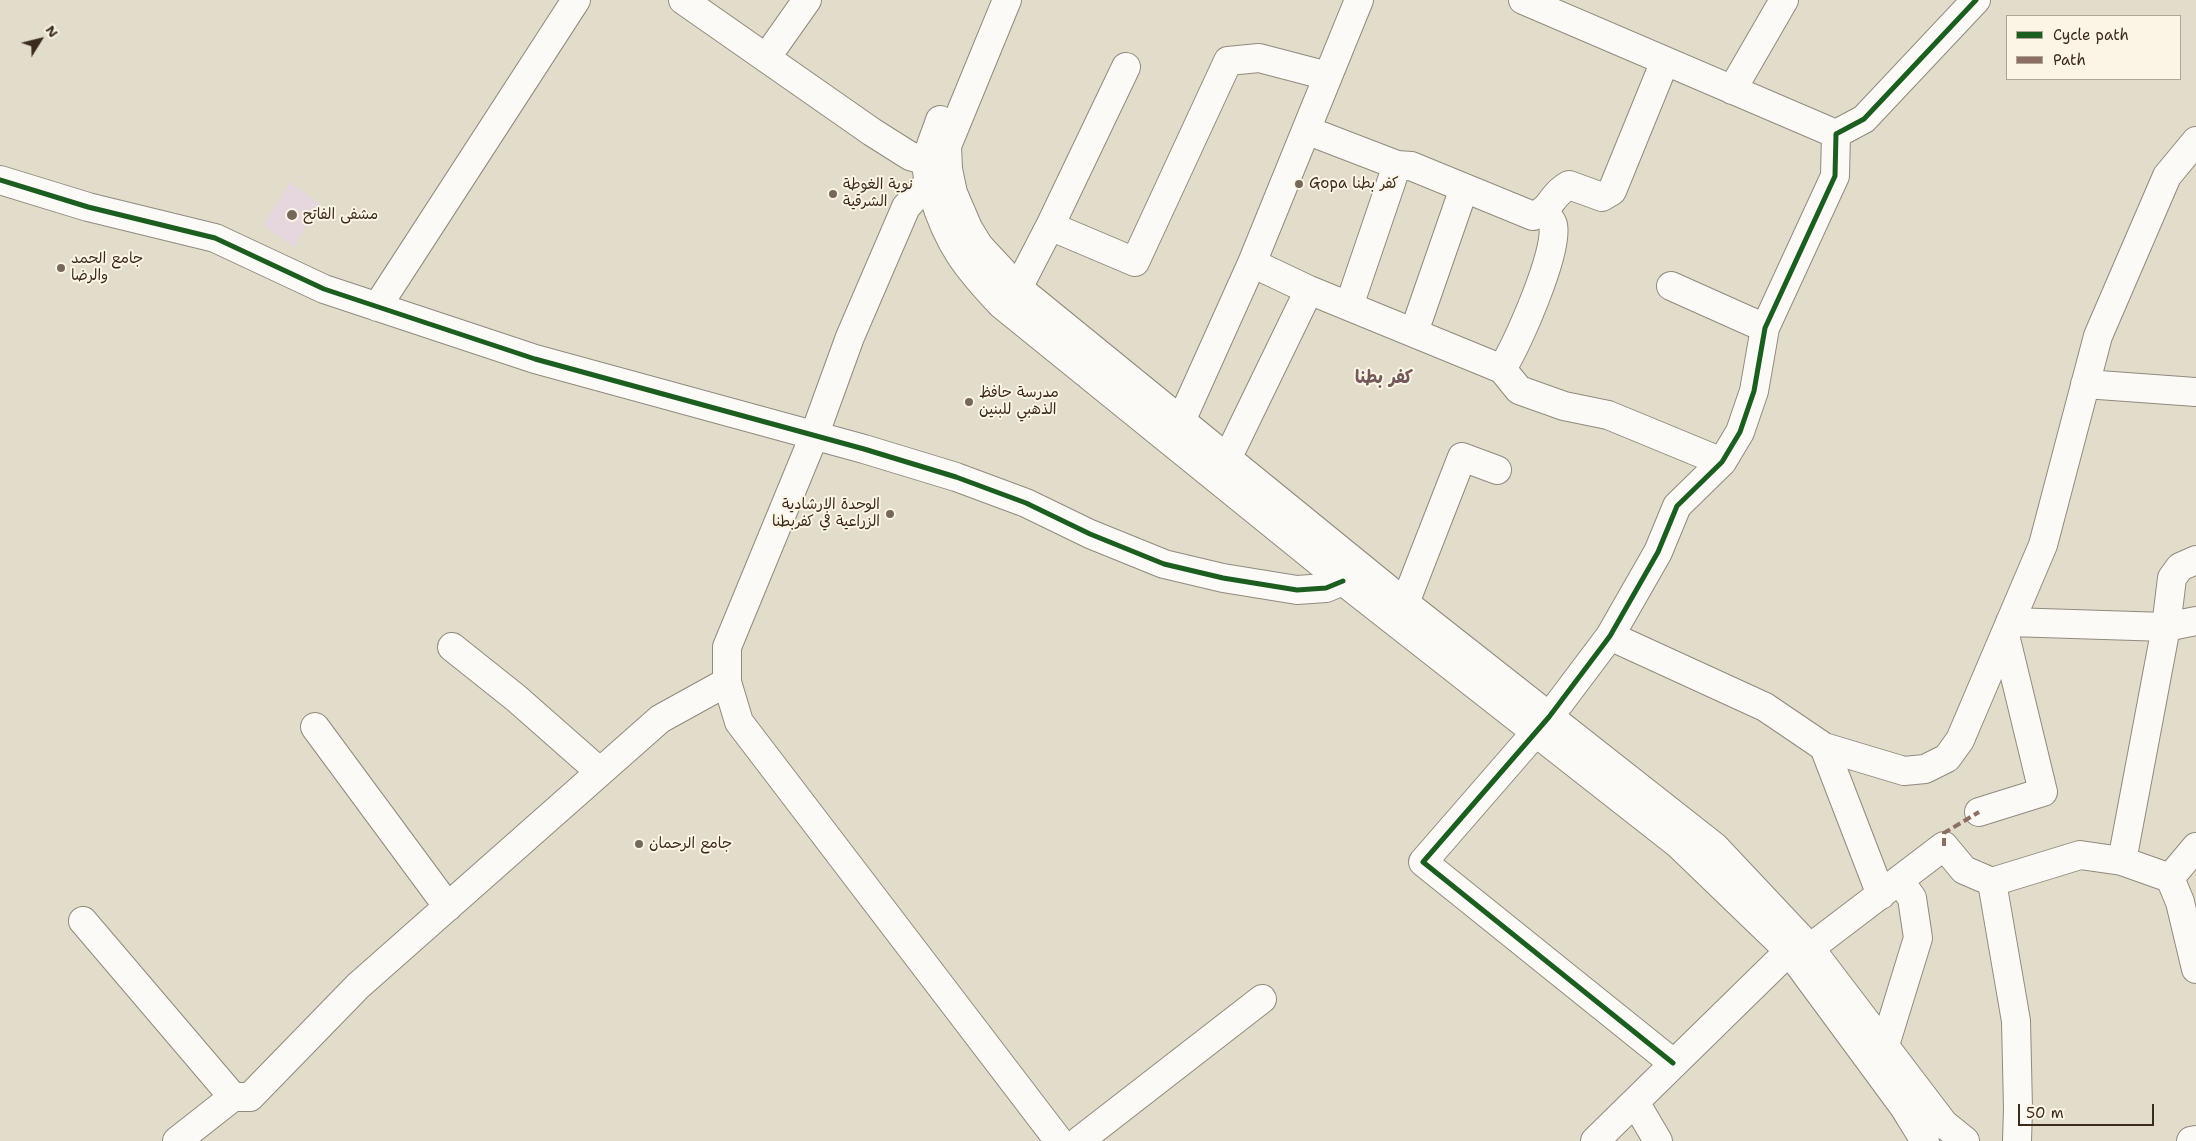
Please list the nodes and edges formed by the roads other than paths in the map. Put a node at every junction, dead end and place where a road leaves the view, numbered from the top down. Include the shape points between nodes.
1 (576, 0) edge
2 (683, 0) edge
3 (807, 0) edge
4 (987, 0) edge
5 (1007, 0) edge
6 (1359, 0) edge
7 (1523, 0) edge
8 (1784, 0) edge
9 (1976, 0) edge
10 (766, 58) junction
11 (1664, 61) junction
12 (1126, 67) dead end
13 (1328, 76) junction
14 (1732, 90) junction
15 (1306, 130) junction
16 (1836, 134) junction
17 (2196, 141) edge
18 (1397, 165) junction
19 (928, 172) junction
20 (0, 180) edge
21 (1464, 188) junction
22 (1544, 212) junction
23 (1050, 226) junction
24 (1252, 263) junction
25 (1671, 286) dead end
26 (1018, 288) junction
27 (1309, 290) junction
28 (1349, 306) junction
29 (377, 307) junction
30 (1765, 328) junction
31 (1414, 332) junction
32 (1502, 369) junction
33 (2086, 384) junction
34 (2196, 392) edge
35 (1181, 422) junction
36 (814, 436) junction
37 (1227, 459) junction
38 (1722, 462) junction
39 (1497, 470) dead end
40 (2196, 560) edge
41 (1343, 581) junction
42 (1405, 603) junction
43 (2196, 621) edge
44 (2166, 627) junction
45 (2007, 628) junction
46 (1610, 636) junction
47 (452, 647) dead end
48 (727, 682) junction
49 (1542, 724) junction
50 (315, 727) dead end
51 (1824, 746) junction
52 (600, 772) junction
53 (1979, 812) dead end
54 (2196, 847) edge
55 (2122, 861) junction
56 (2170, 878) junction
57 (1992, 882) junction
58 (1890, 888) junction
59 (448, 907) junction
60 (84, 921) dead end
61 (1800, 949) junction
62 (2196, 969) edge
63 (1262, 999) dead end
64 (1885, 1046) junction
65 (1673, 1064) junction
66 (233, 1097) junction
67 (1635, 1102) junction
68 (2196, 1140) edge
69 (178, 1141) edge
70 (1059, 1141) edge
71 (1079, 1141) edge
72 (1595, 1141) edge
73 (1658, 1141) edge
74 (1924, 1141) edge
75 (1965, 1141) edge
76 (2016, 1141) edge
77 (2190, 1141) edge

1 - 29 street
2 - 10 street
3 - 10 street
4 - 19 street via 952,84
5 - 26 street via 948,146 948,168 953,193 968,228 979,246
6 - 13 street
7 - 11 street
8 - 14 street
9 - 16 street via 1864,119
10 - 19 street via 910,156
11 - 14 street
11 - 22 street via 1612,191 1602,197 1569,184 1558,191
12 - 23 street
13 - 15 street
13 - 23 street via 1259,58 1228,61 1135,262
14 - 16 street
15 - 18 street
15 - 24 street
16 - 30 street via 1834,176
17 - 33 street via 2167,176 2098,336
18 - 21 street via 1411,166
18 - 28 street
19 - 36 street via 906,207 850,337
19 - 41 street via 941,220 952,245 970,271 1001,304
20 - 29 street via 88,207 215,238 324,289
21 - 22 street via 1533,216
21 - 31 street
22 - 32 street via 1553,223 1553,246 1514,348
23 - 26 street
24 - 27 street
24 - 35 street
25 - 30 street
26 - 35 street
27 - 28 street
27 - 37 street
28 - 31 street
29 - 36 street via 535,359
30 - 38 street via 1754,391 1740,432
31 - 32 street
32 - 38 street via 1519,390 1564,406 1608,415
33 - 34 street
33 - 45 street via 2043,545
35 - 37 street
36 - 41 street via 956,478 1026,503 1164,564 1297,590 1326,588
36 - 48 street via 727,647
37 - 42 street
38 - 46 street via 1677,506 1658,552
39 - 42 street via 1462,457
40 - 44 street via 2180,567 2172,578
41 - 49 street
42 - 49 street
43 - 44 street
44 - 45 street
44 - 55 street
45 - 51 street via 1960,740 1947,758 1925,769 1904,771
45 - 53 street via 2043,792
46 - 49 street
46 - 51 street via 1765,706
47 - 52 street
48 - 52 street via 660,719
48 - 70 street via 739,722
49 - 61 street
49 - 65 street via 1423,862
50 - 59 street
51 - 58 street
52 - 59 street
54 - 56 street
55 - 56 street
55 - 57 street via 2080,855
56 - 62 street via 2180,902
57 - 58 street via 1964,870 1944,846
57 - 76 street via 2016,1021
58 - 61 street
58 - 64 street via 1912,898 1918,938
59 - 66 street via 358,986 250,1097
60 - 66 street
61 - 64 street
61 - 65 street
61 - 74 street
63 - 71 street
64 - 75 street via 1944,1124
65 - 67 street
66 - 69 street
67 - 72 street
67 - 73 street
68 - 77 street

